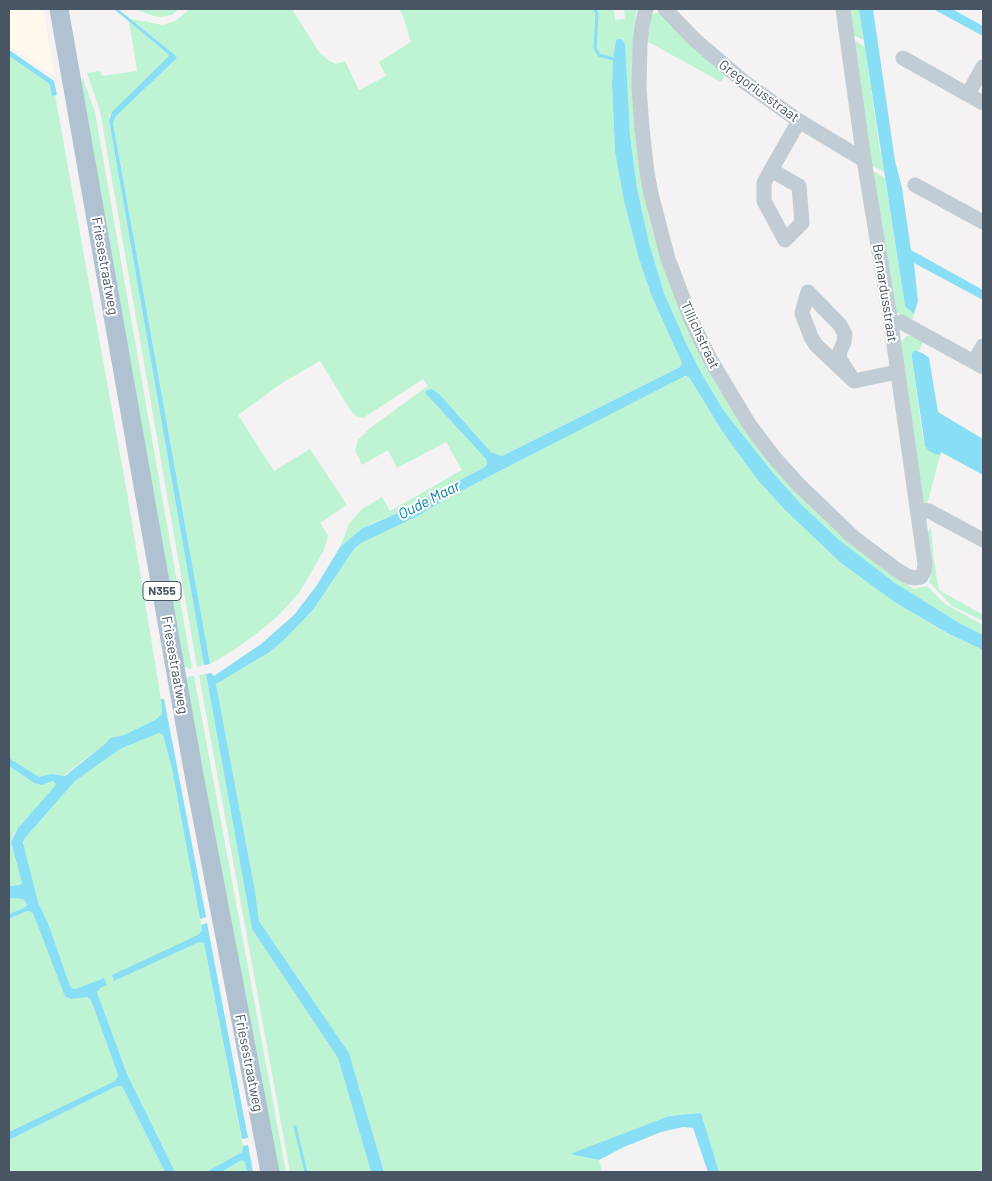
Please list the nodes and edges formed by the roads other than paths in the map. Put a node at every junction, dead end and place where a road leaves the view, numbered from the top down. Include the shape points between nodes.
1 (59, 9) edge
2 (646, 9) edge
3 (665, 9) edge
4 (843, 9) edge
5 (903, 58) dead end
6 (983, 67) edge
7 (968, 94) junction
8 (983, 102) edge
9 (799, 121) junction
10 (864, 160) junction
11 (771, 170) dead end
12 (915, 185) dead end
13 (981, 217) edge
14 (891, 324) junction
15 (983, 346) edge
16 (979, 364) edge
17 (897, 372) junction
18 (854, 381) junction
19 (917, 510) junction
20 (983, 540) edge
21 (921, 576) joint
22 (270, 1172) edge

1 - 22 main road, Friesestraatweg / N355 via 194,775
2 - 21 street, Tillichstraat via 640,44 639,80 647,172 668,259 692,322 749,424 799,485 853,537 884,561 909,577
3 - 9 street, Gregoriusstraat via 716,59
4 - 10 street, Bernardusstraat
5 - 7 street
6 - 7 street
7 - 8 street
9 - 10 street, Gregoriusstraat
9 - 11 street
10 - 14 street, Bernardusstraat
12 - 13 street
14 - 16 street via 901,322
14 - 17 street, Bernardusstraat
15 - 16 street
17 - 18 street
17 - 19 street, Bernardusstraat
18 - 18 street via 811,337 802,312 808,292 845,334 839,358
19 - 20 street via 929,510
19 - 21 street, Bernardusstraat via 925,564

